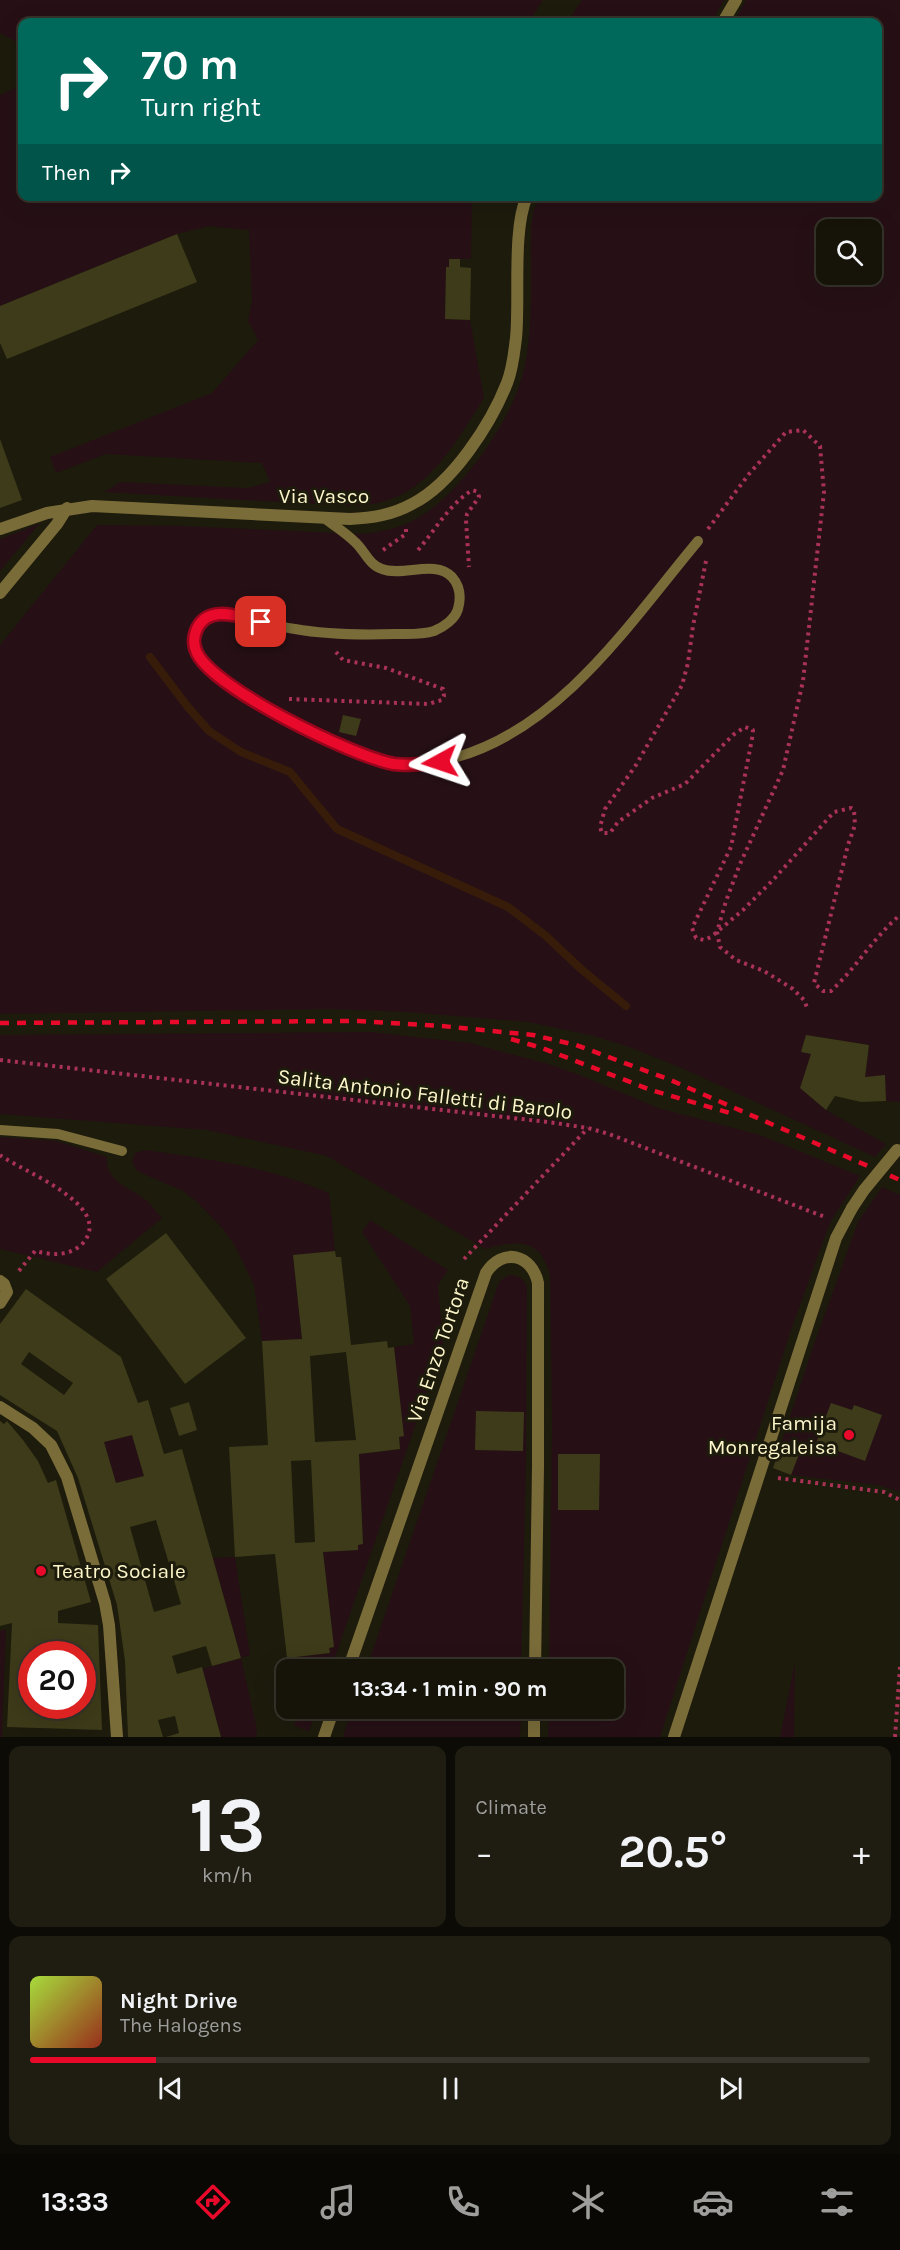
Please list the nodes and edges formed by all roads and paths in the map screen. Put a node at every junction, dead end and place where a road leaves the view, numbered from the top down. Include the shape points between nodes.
1 (736, 0) edge
2 (725, 18) edge
3 (526, 201) edge
4 (67, 508) junction
5 (324, 518) junction
6 (0, 529) edge
7 (698, 541) joint
8 (705, 554) dead end
9 (0, 593) edge
10 (900, 915) edge
11 (717, 932) junction
12 (808, 1010) dead end
13 (0, 1060) edge
14 (588, 1128) junction
15 (0, 1130) edge
16 (898, 1149) edge
17 (122, 1151) dead end
18 (0, 1155) edge
19 (832, 1219) dead end
20 (464, 1259) dead end
21 (3, 1284) edge
22 (0, 1303) edge
23 (0, 1407) edge
24 (758, 1474) junction
25 (900, 1500) edge
26 (352, 1659) edge
27 (535, 1659) edge
28 (900, 1667) edge
29 (330, 1719) edge
30 (534, 1719) edge
31 (117, 1737) edge
32 (324, 1737) edge
33 (534, 1737) edge
34 (674, 1737) edge
35 (895, 1737) edge

1 - 2 street
3 - 5 street, Via Vasco via 520,222 513,360 504,390 483,428 455,467 414,504 372,518
4 - 5 street, Via Vasco via 99,506
4 - 6 street, Via Vasco
4 - 9 street
5 - 7 lane via 354,541 376,567 388,571 445,572 459,590 457,612 435,631 356,635 294,629 224,613 209,616 198,627 193,639 197,654 245,695 278,714 322,738 396,764 440,762 516,733 559,700 602,657
7 - 11 path via 786,432 803,430 820,446 824,492 803,681 783,770 740,864
8 - 11 path via 681,685 636,765 605,809 600,827 602,833 610,833 618,822 652,798 685,784 733,735 745,727 753,730 731,847 692,928 696,938 704,940
10 - 11 path via 831,991 823,991 814,983 855,825 851,807 834,812 773,880
11 - 12 path via 720,947 736,960 793,989
13 - 14 path, Salita Antonio Falletti di Barolo
14 - 19 path, Salita Antonio Falletti di Barolo
14 - 20 path
15 - 17 lane via 58,1134
16 - 24 street, bridge via 852,1208 836,1239
18 - 21 path via 65,1192 87,1217 88,1230 77,1249 50,1254 35,1251
21 - 22 street via 7,1292
23 - 31 street via 51,1445 67,1477 105,1603 112,1647
24 - 25 path via 878,1491
24 - 34 street
26 - 27 street, Via Enzo Tortora via 486,1273 496,1261 508,1257 528,1263 538,1283
28 - 35 path
29 - 32 street
30 - 33 street

